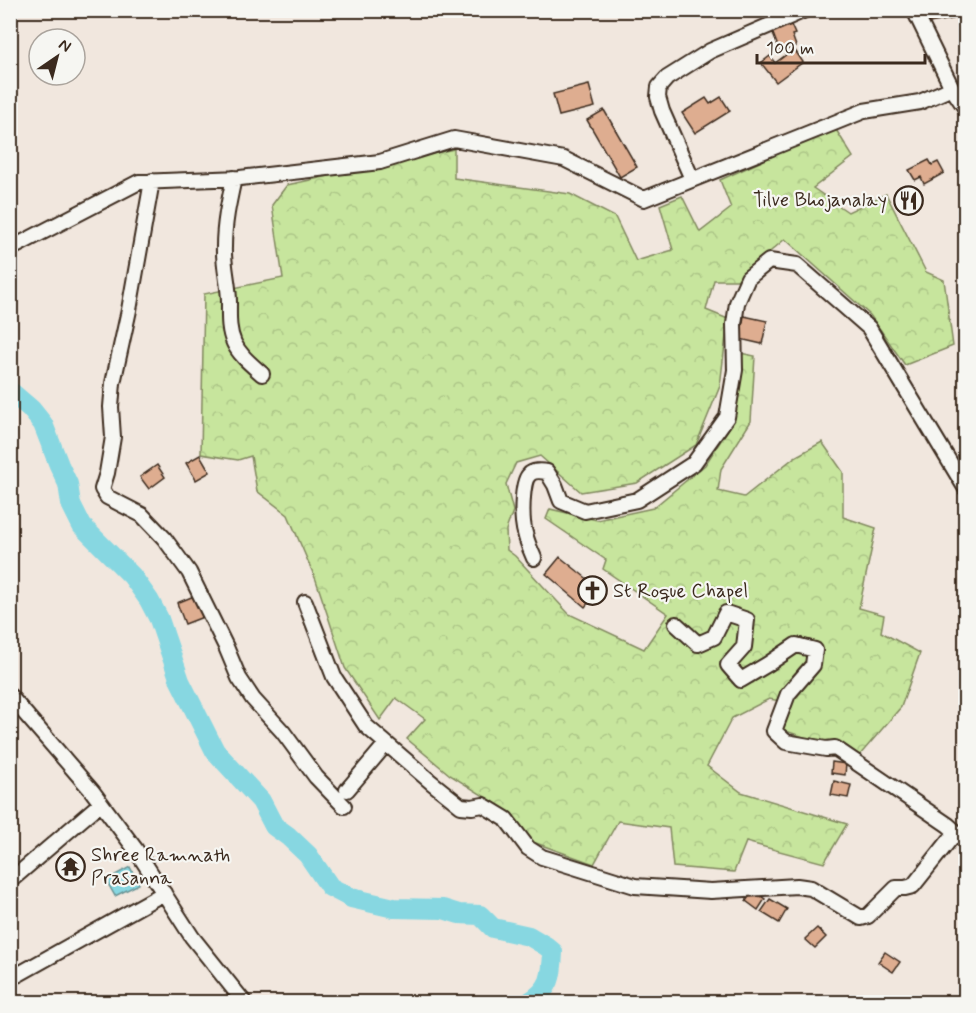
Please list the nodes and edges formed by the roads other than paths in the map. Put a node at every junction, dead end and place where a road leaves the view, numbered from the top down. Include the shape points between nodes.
1 (805, 10) edge
2 (914, 10) edge
3 (952, 88) junction
4 (966, 109) edge
5 (234, 178) junction
6 (692, 179) junction
7 (152, 182) junction
8 (10, 249) edge
9 (262, 374) dead end
10 (966, 489) edge
11 (534, 558) dead end
12 (305, 602) dead end
13 (676, 624) dead end
14 (10, 696) edge
15 (386, 744) junction
16 (347, 790) dead end
17 (101, 803) junction
18 (344, 806) dead end
19 (961, 837) edge
20 (13, 874) edge
21 (164, 893) junction
22 (10, 979) edge
23 (244, 1002) edge

1 - 6 street via 710,51 659,87 662,111
2 - 3 street
3 - 4 street
3 - 6 street via 920,102 864,111
5 - 6 street via 380,162 454,139 564,159 644,199
5 - 7 street
5 - 9 street via 224,248 230,332 239,351
7 - 8 street via 139,182
7 - 18 street via 113,383 113,437 102,489 107,497 141,515 164,538 189,572 239,678 253,699
10 - 11 street via 869,328 797,265 769,261 748,278 737,303 735,370 727,417 694,463 637,500 585,512 561,501 547,472 535,471 524,484 523,522
12 - 15 street via 334,676 366,726
13 - 19 street via 698,644 714,637 726,613 747,620 744,647 728,665 741,680 796,645 815,650 813,665 788,694 774,731 786,742 835,748
14 - 17 street
15 - 16 street
15 - 19 street via 460,806 483,805 506,819 528,848 542,857 634,886 711,891 797,886 811,888 861,918 868,916 896,888 913,885
17 - 20 street
17 - 21 street
21 - 22 street
21 - 23 street via 192,937

